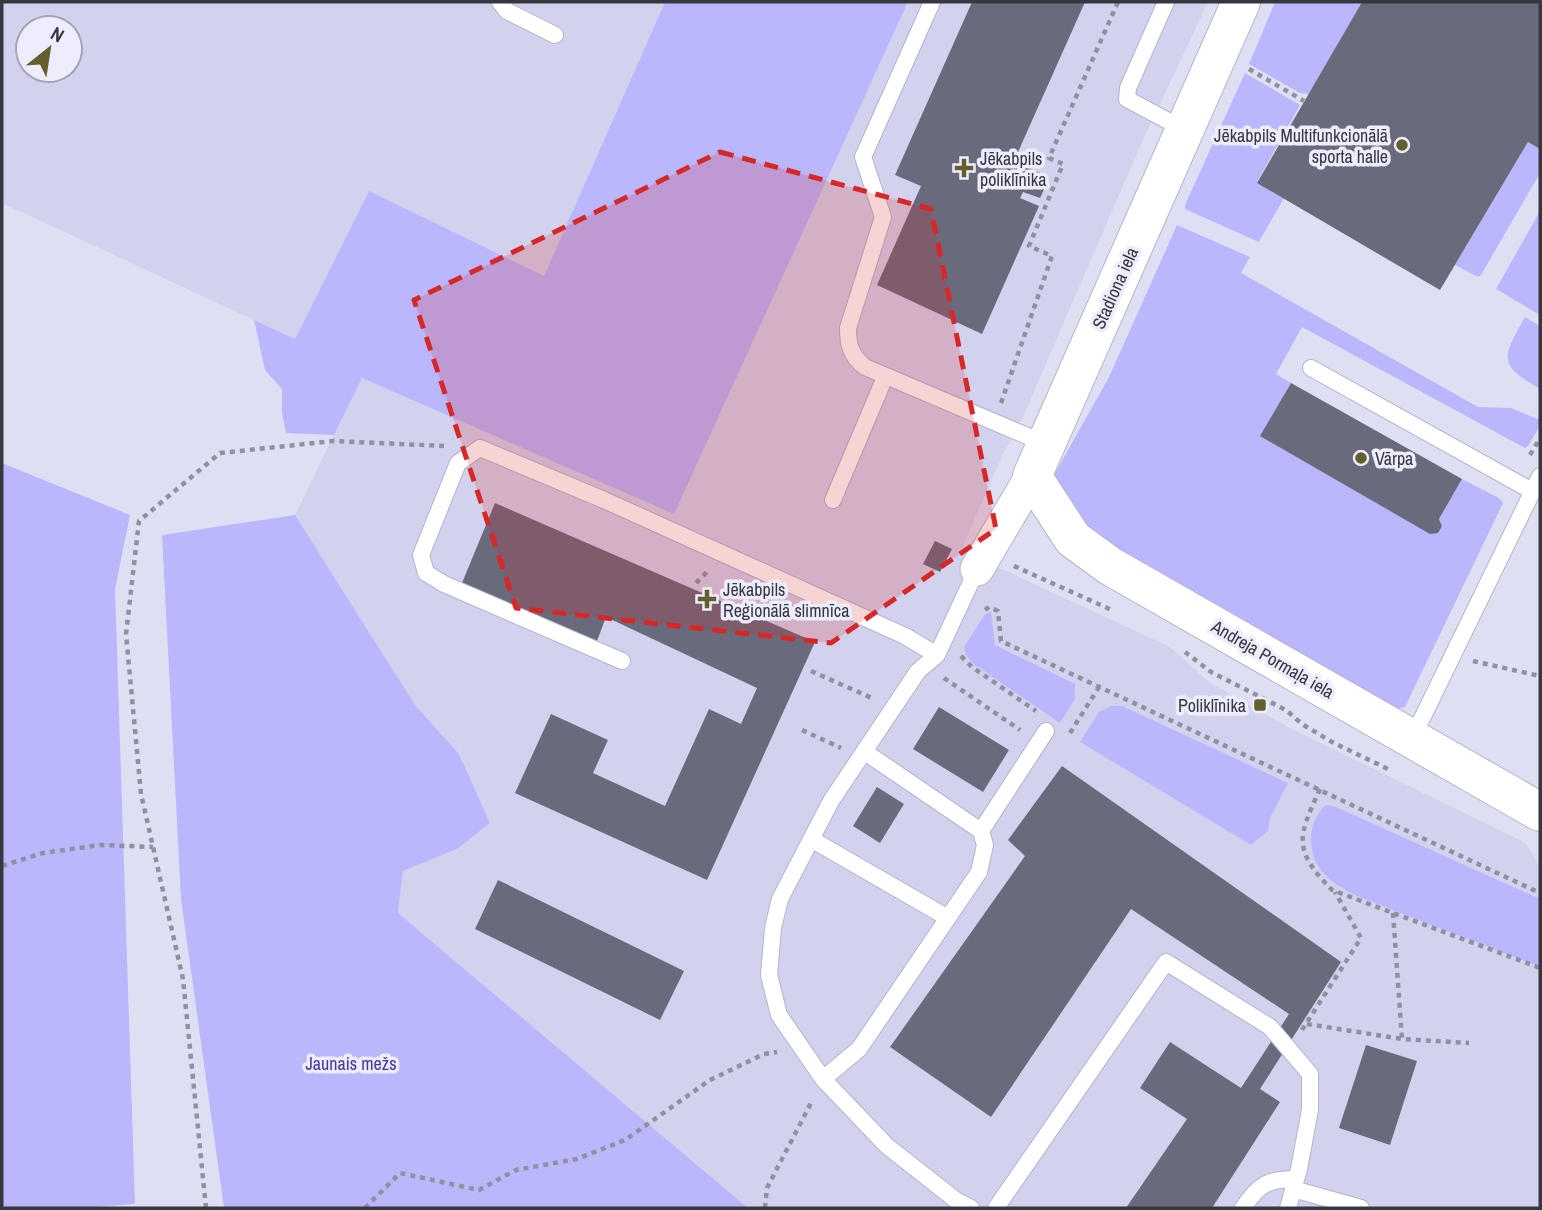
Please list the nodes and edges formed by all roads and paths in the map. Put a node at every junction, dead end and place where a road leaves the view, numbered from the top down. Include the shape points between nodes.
1 (500, 2) edge
2 (932, 2) edge
3 (1118, 2) edge
4 (1166, 2) edge
5 (1241, 2) edge
6 (555, 35) dead end
7 (1242, 65) dead end
8 (1304, 101) dead end
9 (1185, 130) junction
10 (1311, 368) dead end
11 (885, 377) junction
12 (1001, 424) junction
13 (480, 448) junction
14 (1039, 460) junction
15 (1536, 484) edge
16 (834, 500) dead end
17 (982, 560) junction
18 (982, 613) dead end
19 (1122, 615) dead end
20 (961, 644) dead end
21 (1180, 647) dead end
22 (937, 655) junction
23 (1453, 657) junction
24 (622, 661) dead end
25 (811, 671) dead end
26 (1540, 676) edge
27 (894, 708) junction
28 (1037, 712) dead end
29 (1052, 729) joint
30 (802, 730) dead end
31 (1070, 734) dead end
32 (863, 755) junction
33 (1407, 757) junction
34 (1320, 789) junction
35 (1540, 812) edge
36 (982, 831) junction
37 (811, 839) junction
38 (153, 847) junction
39 (2, 866) edge
40 (1335, 892) junction
41 (1540, 893) edge
42 (1393, 913) junction
43 (948, 918) junction
44 (1540, 968) edge
45 (1307, 1024) junction
46 (1402, 1039) junction
47 (1469, 1043) dead end
48 (1287, 1046) junction
49 (802, 1048) junction
50 (823, 1079) junction
51 (1295, 1184) junction
52 (206, 1208) edge
53 (365, 1208) edge
54 (765, 1208) edge
55 (971, 1208) edge
56 (996, 1208) edge
57 (1243, 1208) edge
58 (1288, 1208) edge
59 (1361, 1208) edge

1 - 6 lane via 506,10
2 - 11 lane via 863,158 883,217 848,328 848,342 852,357
3 - 12 path via 1049,158 1063,164 1029,246 1052,256 1000,407
4 - 9 lane via 1128,88 1128,99
5 - 9 street, Stadiona iela
7 - 8 path
9 - 14 street, Stadiona iela
10 - 15 lane
11 - 12 lane
11 - 16 lane
12 - 14 lane
13 - 22 lane via 905,636
13 - 24 lane via 458,463 421,555 426,573
13 - 38 path via 334,441 220,453 139,521 126,634 141,794
14 - 17 street, Stadiona iela
14 - 33 street, Andreja Pormaļa iela via 1073,539
15 - 23 lane
17 - 19 path
17 - 22 lane
18 - 34 path via 989,607 998,611 1001,641
20 - 28 path via 961,655 972,667
21 - 33 path via 1211,672 1286,710 1332,742
22 - 27 lane via 918,671
23 - 26 path
23 - 33 lane
25 - 27 path
27 - 32 lane
29 - 31 path
29 - 36 lane
30 - 32 path
32 - 36 lane
32 - 37 lane
33 - 35 street, Andreja Pormaļa iela
34 - 40 path via 1303,827 1302,848 1313,871
34 - 41 path
36 - 43 lane via 985,845 979,872
37 - 43 lane
37 - 49 lane via 780,899 769,975 779,1015
38 - 39 path via 100,845 43,853
38 - 52 path via 183,979
40 - 42 path
40 - 45 path via 1361,938
42 - 44 path
42 - 46 path
43 - 50 lane via 859,1049
45 - 46 path
45 - 48 path
46 - 47 path
48 - 51 lane via 1310,1074 1310,1110
48 - 56 lane via 1270,1027 1166,962
49 - 50 lane
49 - 53 path via 764,1054 710,1080 625,1140 577,1159 516,1170 479,1190 400,1173
50 - 54 path via 767,1188
50 - 55 lane via 887,1146
51 - 57 lane via 1274,1179 1254,1192
51 - 58 lane
51 - 59 lane

